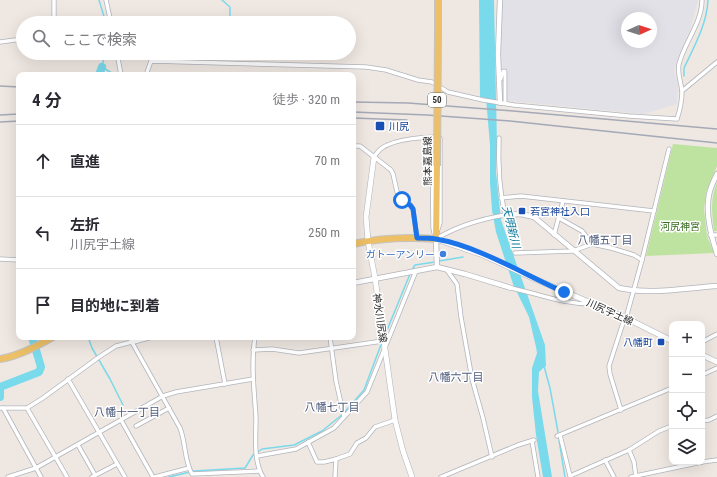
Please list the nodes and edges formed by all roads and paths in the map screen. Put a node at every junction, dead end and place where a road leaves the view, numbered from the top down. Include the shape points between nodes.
1 (54, 0) edge
2 (106, 0) edge
3 (438, 0) edge
4 (500, 0) edge
5 (702, 0) edge
6 (54, 16) edge
7 (109, 16) edge
8 (16, 40) edge
9 (0, 42) edge
10 (118, 60) edge
11 (717, 62) edge
12 (120, 72) edge
13 (147, 72) edge
14 (499, 85) junction
15 (682, 91) junction
16 (505, 102) dead end
17 (499, 103) junction
18 (432, 137) junction
19 (499, 138) dead end
20 (356, 146) edge
21 (669, 149) dead end
22 (374, 157) junction
23 (717, 174) edge
24 (501, 198) junction
25 (563, 201) junction
26 (654, 212) junction
27 (505, 215) junction
28 (559, 218) junction
29 (554, 235) junction
30 (710, 235) junction
31 (717, 235) edge
32 (417, 238) junction
33 (436, 239) junction
34 (368, 241) junction
35 (356, 243) edge
36 (592, 244) junction
37 (573, 250) junction
38 (515, 253) dead end
39 (717, 254) edge
40 (0, 259) edge
41 (16, 260) edge
42 (642, 260) junction
43 (437, 267) junction
44 (445, 268) junction
45 (416, 271) junction
46 (375, 278) junction
47 (356, 282) edge
48 (717, 286) edge
49 (511, 288) joint
50 (633, 291) junction
51 (592, 304) junction
52 (626, 318) junction
53 (717, 334) edge
54 (48, 340) edge
55 (128, 340) edge
56 (131, 340) edge
57 (217, 340) edge
58 (255, 340) edge
59 (330, 340) edge
60 (669, 340) edge
61 (705, 340) edge
62 (384, 341) junction
63 (331, 348) junction
64 (384, 348) junction
65 (253, 350) junction
66 (705, 356) edge
67 (0, 359) edge
68 (717, 362) edge
69 (717, 368) edge
70 (705, 374) edge
71 (68, 379) junction
72 (253, 379) junction
73 (225, 384) junction
74 (669, 389) edge
75 (162, 396) junction
76 (2, 408) edge
77 (27, 408) junction
78 (169, 408) junction
79 (621, 410) junction
80 (717, 416) edge
81 (344, 417) junction
82 (121, 420) junction
83 (395, 420) junction
84 (705, 420) edge
85 (136, 426) dead end
86 (669, 428) edge
87 (99, 432) junction
88 (308, 442) junction
89 (78, 445) junction
90 (629, 450) junction
91 (257, 456) junction
92 (492, 457) junction
93 (56, 458) junction
94 (336, 459) junction
95 (605, 460) junction
96 (717, 460) edge
97 (705, 462) edge
98 (117, 464) junction
99 (687, 465) edge
100 (36, 468) junction
101 (189, 468) junction
102 (259, 471) junction
103 (580, 471) junction
104 (654, 475) edge
105 (94, 476) edge
106 (636, 476) edge
107 (8, 477) edge
108 (41, 477) edge
109 (67, 477) edge
110 (125, 477) edge
111 (154, 477) edge
112 (263, 477) edge
113 (335, 477) edge
114 (412, 477) edge
115 (442, 477) edge
116 (538, 477) edge
117 (580, 477) edge
118 (614, 477) edge
119 (631, 477) edge

1 - 6 street
2 - 7 street
3 - 33 main road, 熊本嘉島線 / 50, bridge
4 - 14 street
5 - 15 street via 696,24 679,63 678,74
8 - 9 street
10 - 12 street
11 - 15 street
13 - 17 street via 151,61 366,67 432,82 448,92
14 - 16 street via 504,71
14 - 17 street
15 - 17 street via 677,119
18 - 22 street via 402,140 383,148
18 - 33 street via 433,228
18 - 33 street via 440,138 440,223
19 - 24 street
20 - 22 street via 360,146
21 - 26 street
22 - 32 street via 391,170 398,196 413,209
22 - 34 main road, 神水川尻線 via 366,217
23 - 30 street via 709,194
24 - 25 street via 521,196
24 - 27 street
25 - 26 street
25 - 28 street
26 - 42 street
27 - 29 street via 521,214 534,217
27 - 33 street via 449,231
28 - 29 street
28 - 36 street via 582,231
29 - 37 street
30 - 31 street
30 - 39 street
32 - 33 main road
32 - 34 main road
33 - 43 street
33 - 51 main road, 川尻宇土線 via 464,247
34 - 35 main road
34 - 46 main road, 神水川尻線
36 - 37 street
36 - 42 street via 634,255
37 - 38 street
37 - 50 street via 619,288
40 - 41 street
42 - 50 street
43 - 44 street
43 - 45 street
44 - 49 street
44 - 92 street via 457,284 472,380
45 - 46 street
45 - 64 street
46 - 47 street
46 - 62 main road, 神水川尻線
48 - 50 street
49 - 51 street via 561,302
50 - 52 street
51 - 52 main road, 川尻宇土線
52 - 60 main road, 川尻宇土線
52 - 79 street via 609,366
53 - 61 street
54 - 67 main road via 36,347
55 - 71 street
56 - 75 street
57 - 73 street
58 - 65 street
59 - 63 street
62 - 63 street
62 - 64 main road, 神水川尻線
63 - 65 street via 300,353 272,349
63 - 81 street
64 - 81 street via 367,392
64 - 83 main road, 神水川尻線
65 - 72 street
66 - 68 main road
69 - 70 street
71 - 77 street
71 - 87 street
72 - 73 street
72 - 91 street
73 - 75 street
74 - 79 street
75 - 78 street
75 - 82 street
76 - 77 street
76 - 100 street
77 - 93 street
78 - 85 street
78 - 101 street via 183,435
79 - 103 street via 559,436 570,476
80 - 84 street
81 - 88 street via 334,428
82 - 87 street
82 - 111 street
83 - 94 street via 375,427 366,438 356,443 350,454
83 - 114 main road, 神水川尻線
86 - 90 street
87 - 89 street
87 - 98 street
88 - 91 street via 296,449
88 - 94 street via 317,462
89 - 93 street
89 - 105 street
90 - 95 street
90 - 106 street
91 - 102 street
92 - 115 street
92 - 116 street via 533,441
93 - 100 street
93 - 109 street
94 - 113 street
95 - 103 street
95 - 118 street
96 - 97 street
98 - 105 street
98 - 110 street
99 - 104 street
100 - 107 street
100 - 108 street
101 - 102 street via 192,474
101 - 111 street
102 - 112 street
103 - 117 street
104 - 106 street
106 - 119 street

